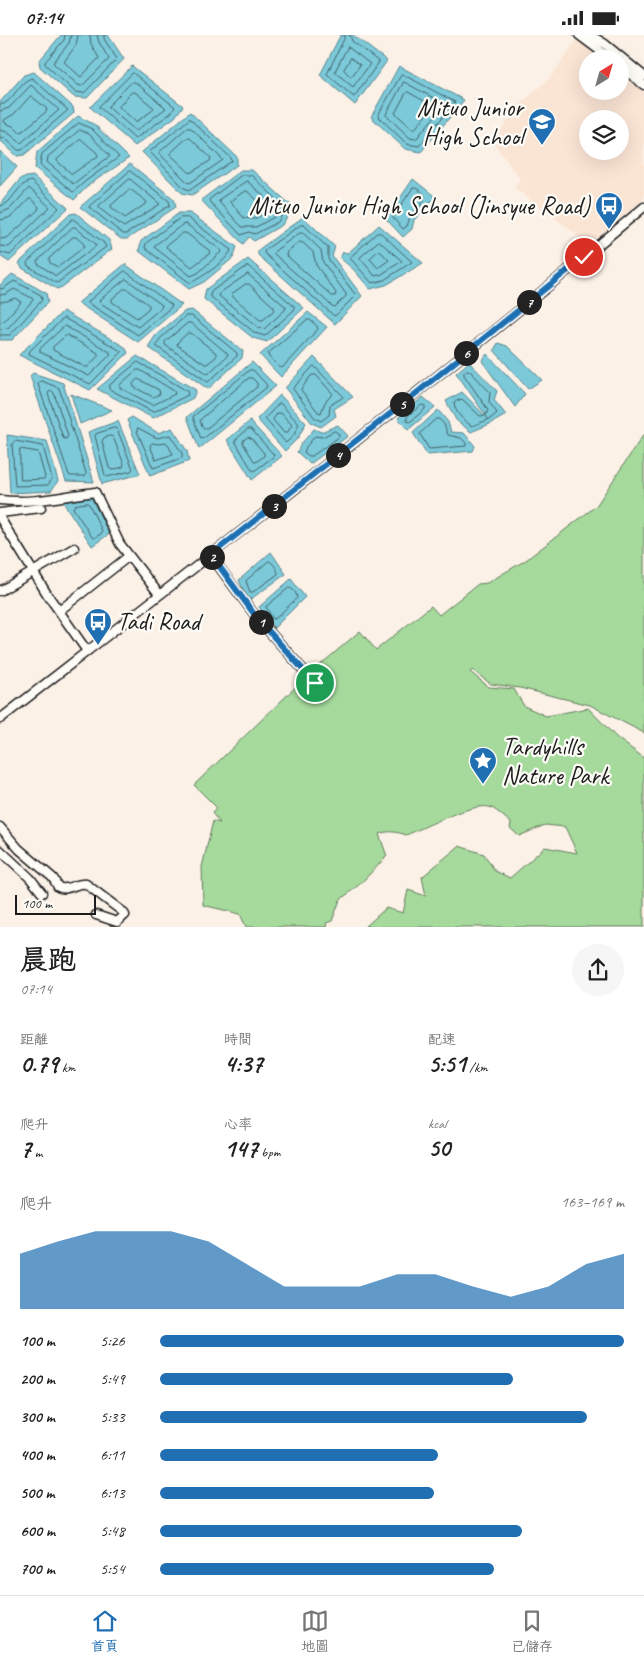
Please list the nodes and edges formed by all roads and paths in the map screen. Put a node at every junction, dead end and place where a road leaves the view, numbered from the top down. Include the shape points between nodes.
1 (579, 35) edge
2 (590, 35) edge
3 (600, 50) edge
4 (629, 73) edge
5 (644, 76) edge
6 (644, 85) edge
7 (644, 207) edge
8 (0, 500) edge
9 (42, 508) dead end
10 (0, 513) edge
11 (1, 521) edge
12 (74, 547) dead end
13 (211, 555) junction
14 (129, 557) junction
15 (32, 571) junction
16 (0, 591) edge
17 (159, 595) junction
18 (59, 611) junction
19 (87, 651) junction
20 (325, 692) dead end
21 (0, 719) edge
22 (0, 827) edge
23 (0, 850) edge
24 (42, 893) dead end
25 (96, 915) dead end

1 - 3 street
2 - 5 street
4 - 6 street
7 - 13 street
8 - 14 street via 44,501 95,492
9 - 10 street
11 - 15 street
12 - 15 street
13 - 17 street
13 - 20 street via 257,618
14 - 17 street
14 - 18 street
15 - 16 street
15 - 18 street
17 - 19 street
18 - 19 street
19 - 21 street
22 - 25 street via 18,849 53,878 58,887 66,889 86,883 125,915 117,922
23 - 24 street

